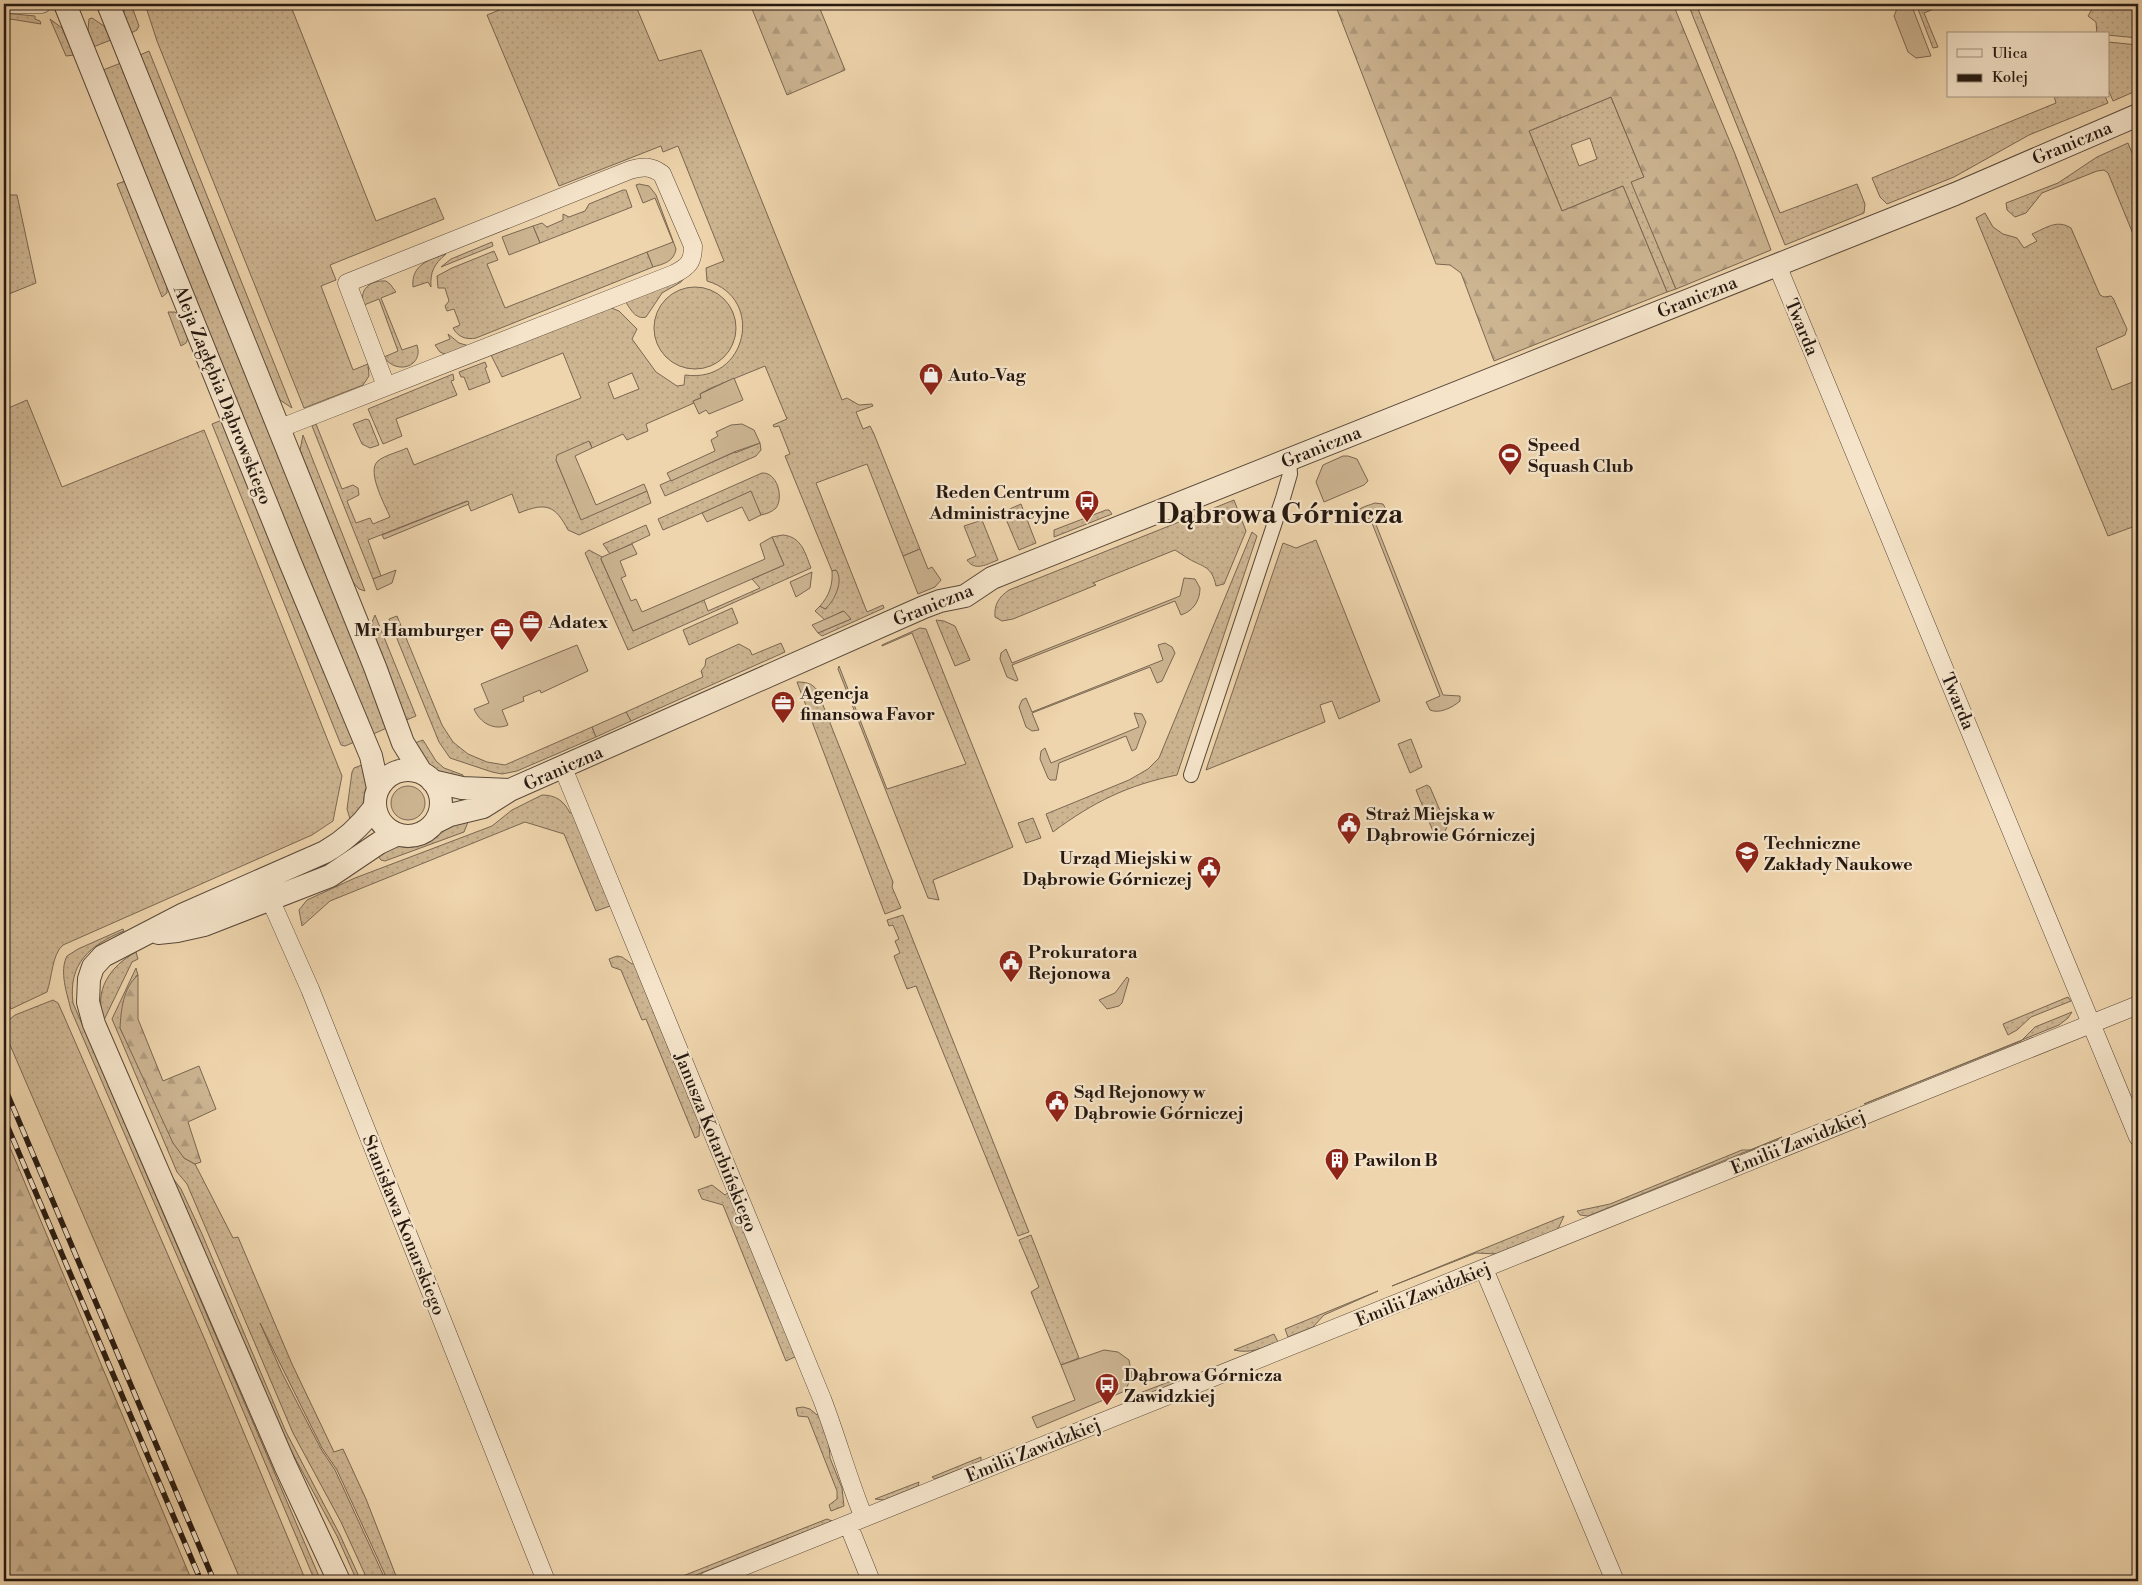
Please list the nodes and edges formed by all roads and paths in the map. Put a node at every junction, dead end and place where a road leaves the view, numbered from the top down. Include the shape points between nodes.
1 (4, 4) edge
2 (42, 4) edge
3 (65, 4) edge
4 (108, 4) edge
5 (2138, 115) edge
6 (1777, 265) junction
7 (386, 386) junction
8 (278, 429) junction
9 (1289, 459) junction
10 (563, 768) junction
11 (1191, 775) dead end
12 (426, 776) junction
13 (510, 790) junction
14 (376, 798) junction
15 (436, 822) junction
16 (396, 835) junction
17 (282, 871) junction
18 (270, 899) junction
19 (144, 935) junction
20 (2138, 1004) edge
21 (2091, 1024) junction
22 (2138, 1137) edge
23 (1484, 1269) junction
24 (856, 1521) junction
25 (338, 1581) edge
26 (546, 1581) edge
27 (707, 1581) edge
28 (871, 1581) edge
29 (1615, 1581) edge

1 - 2 street
3 - 14 street, Aleja Zagłębia Dąbrowskiego via 290,562 372,756
4 - 8 street
5 - 6 street, Graniczna via 1955,194
6 - 9 street, Graniczna
6 - 21 street, Twarda
7 - 7 street via 454,362 687,267 693,256 693,246 662,174 647,167 630,170 347,283
7 - 8 street
8 - 12 street via 403,742
9 - 10 street, Graniczna via 992,578 965,596 924,607
9 - 11 street via 1290,474
10 - 13 street, Graniczna
10 - 24 street, Janusza Kotarbińskiego via 822,1399 843,1462
12 - 13 street, Graniczna via 462,788
12 - 14 street via 411,770 392,774 384,780
12 - 15 street via 438,788 441,800
13 - 15 street, Graniczna via 483,807
14 - 16 street via 382,824
14 - 17 street via 364,822 344,841
15 - 16 street via 415,836
16 - 18 street via 330,876
17 - 18 street via 271,887
17 - 19 street
18 - 19 street via 192,928
18 - 26 street, Stanisława Konarskiego via 310,989
19 - 25 street via 103,956 93,967 88,1002 94,1024
20 - 21 street, Emilii Zawidzkiej
21 - 22 street, Twarda
21 - 23 street, Emilii Zawidzkiej
23 - 24 street, Emilii Zawidzkiej
23 - 29 street
24 - 27 street, Emilii Zawidzkiej
24 - 28 street, Janusza Kotarbińskiego

